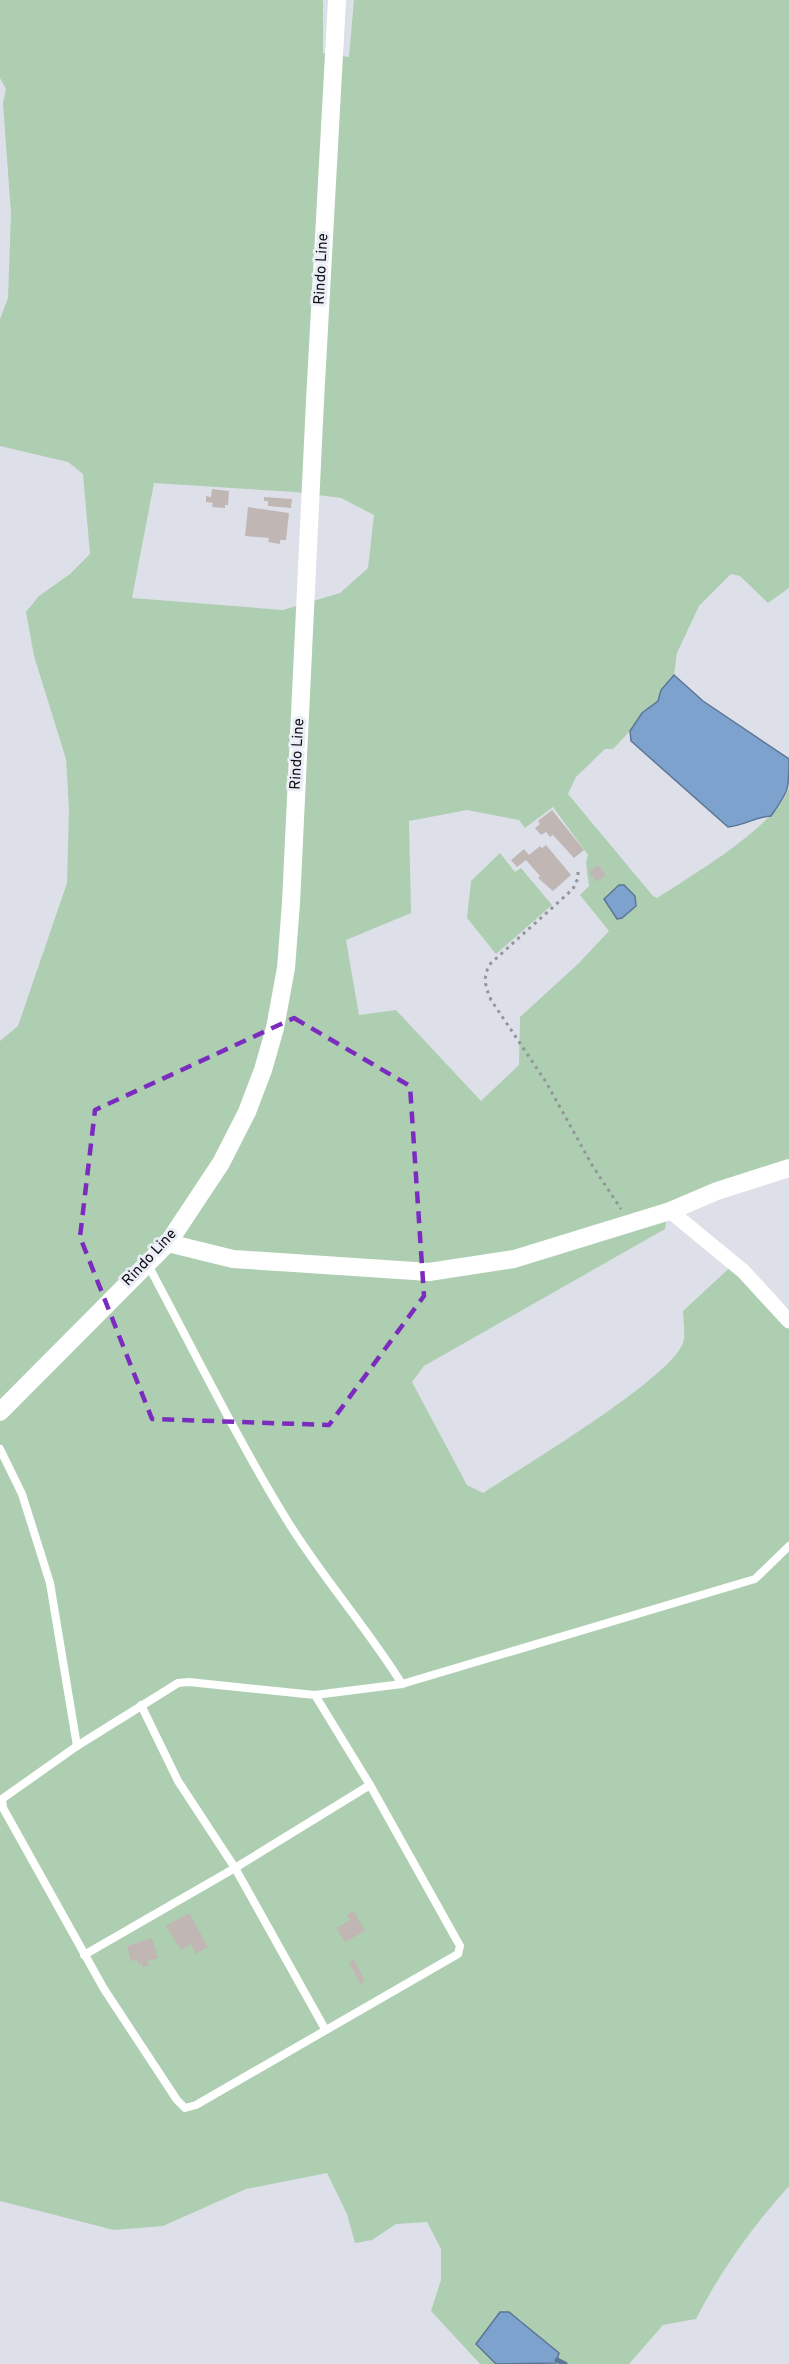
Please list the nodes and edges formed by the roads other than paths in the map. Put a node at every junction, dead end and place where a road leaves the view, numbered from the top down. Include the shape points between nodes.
1 (337, 0) edge
2 (789, 1168) edge
3 (670, 1211) junction
4 (168, 1243) junction
5 (147, 1264) junction
6 (789, 1321) edge
7 (0, 1412) edge
8 (0, 1449) edge
9 (789, 1546) edge
10 (402, 1684) junction
11 (315, 1695) junction
12 (141, 1705) junction
13 (77, 1746) junction
14 (370, 1785) junction
15 (235, 1868) junction
16 (84, 1955) junction
17 (325, 2030) junction

1 - 4 street, Rindo Line via 286,968 275,1028 247,1112 221,1163
2 - 3 street
3 - 4 street via 514,1259 429,1272 233,1258
3 - 6 street via 743,1272
4 - 5 street, Rindo Line
5 - 7 street, Rindo Line
5 - 10 lane via 226,1416 285,1517
8 - 13 lane via 22,1494 50,1583
9 - 10 lane via 755,1580
10 - 11 lane
11 - 12 lane via 189,1682 178,1683
11 - 14 lane
12 - 13 lane
12 - 15 lane via 178,1781
13 - 16 lane via 2,1799 3,1808
14 - 15 lane
14 - 17 lane via 460,1946 458,1954
15 - 16 lane
15 - 17 lane
16 - 17 lane via 185,2108

